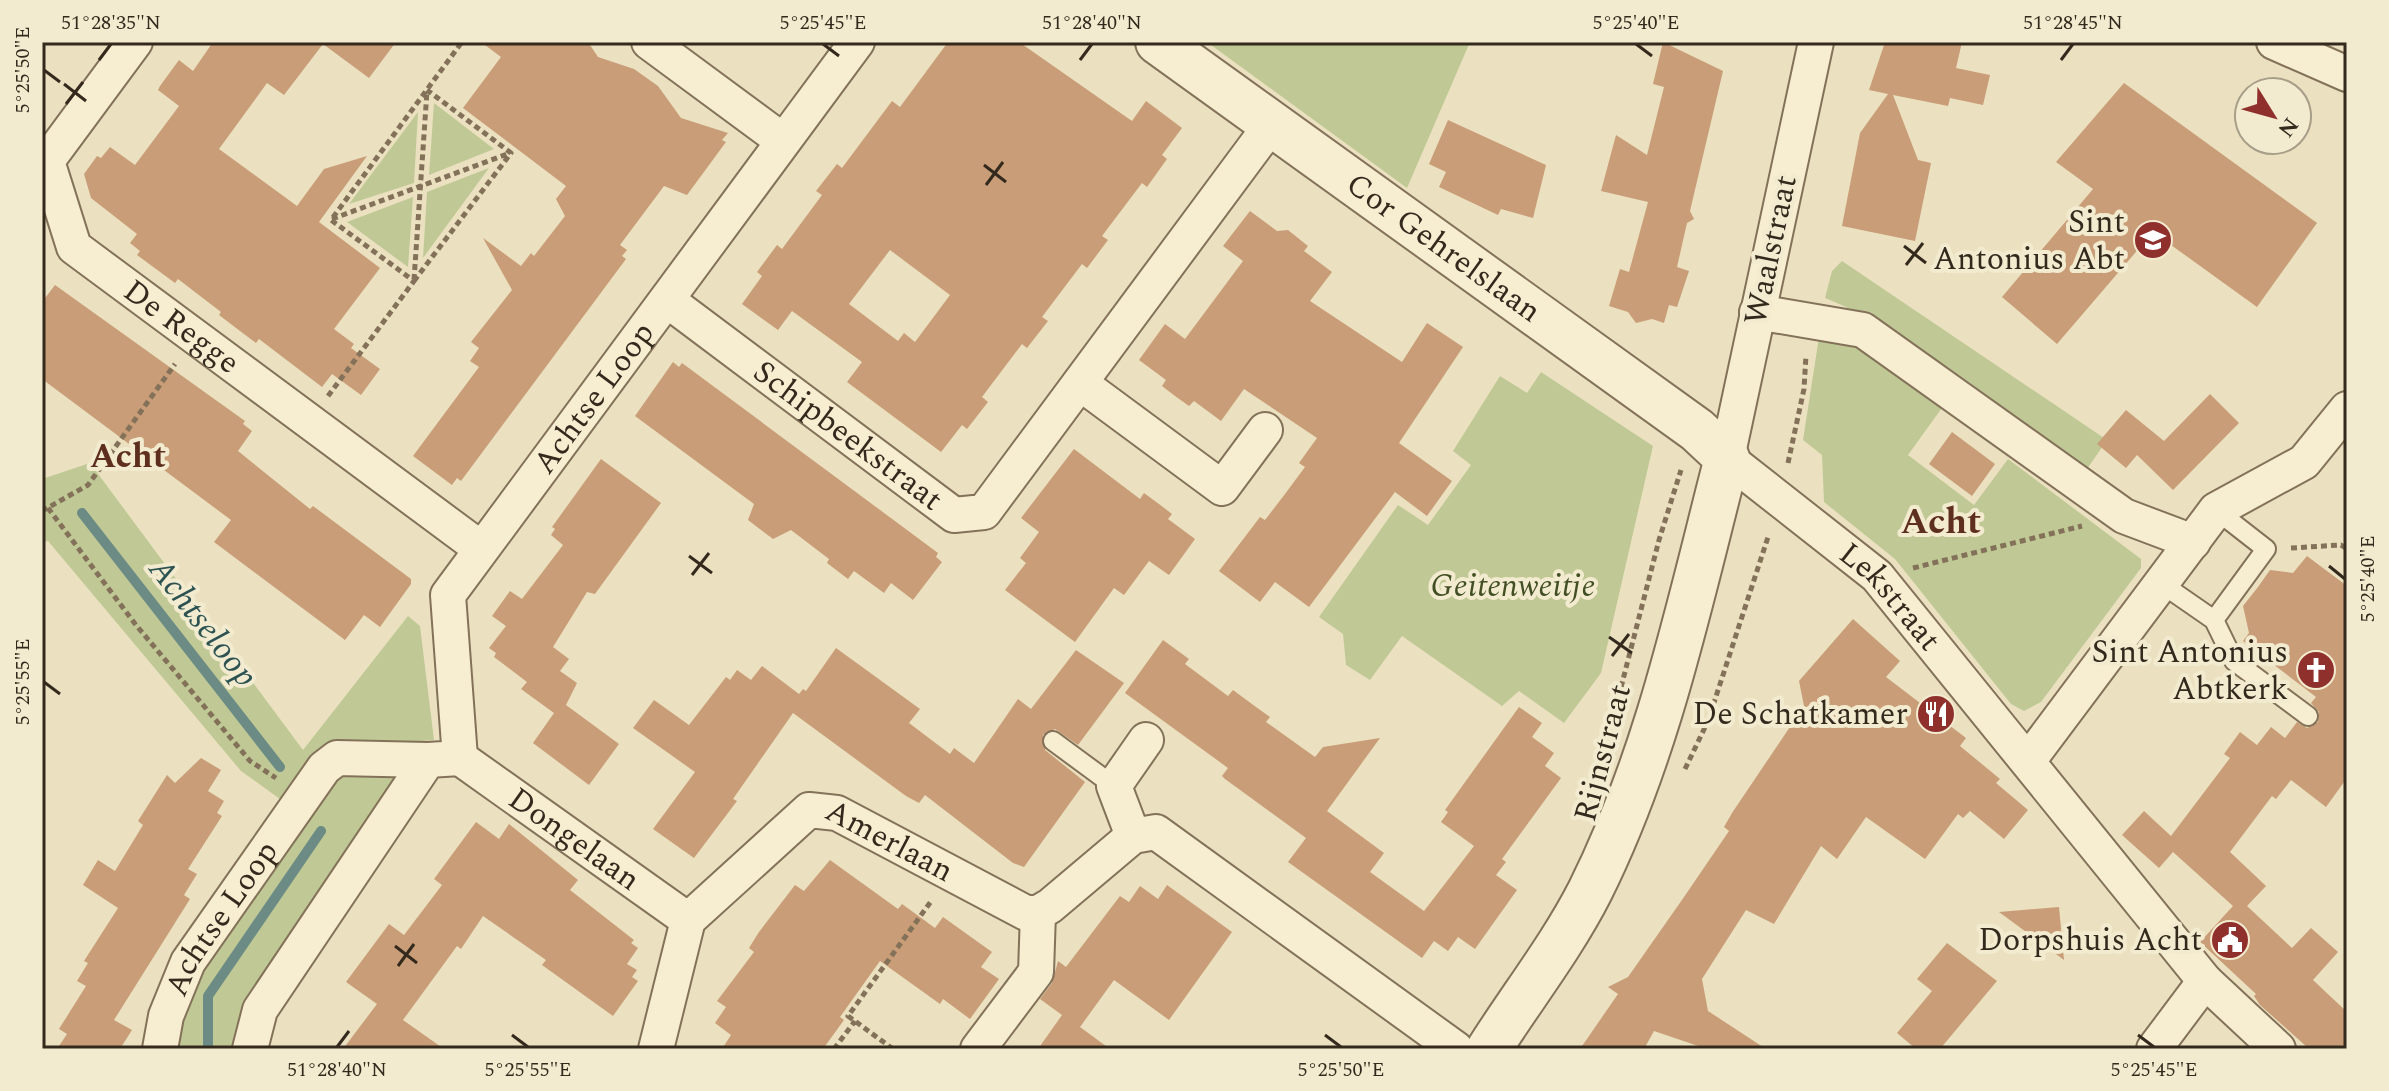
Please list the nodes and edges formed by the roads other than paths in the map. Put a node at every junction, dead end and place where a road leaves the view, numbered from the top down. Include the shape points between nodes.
1 (135, 42) edge
2 (649, 42) edge
3 (857, 42) edge
4 (1158, 42) edge
5 (1816, 42) edge
6 (2274, 42) edge
7 (2337, 60) edge
8 (1271, 125) junction
9 (783, 141) junction
10 (667, 300) junction
11 (1757, 312) junction
12 (1080, 383) junction
13 (2347, 409) edge
14 (1265, 430) dead end
15 (1712, 444) junction
16 (2216, 510) junction
17 (2193, 542) junction
18 (480, 548) junction
19 (2162, 584) junction
20 (2214, 620) junction
21 (2308, 716) dead end
22 (1146, 740) dead end
23 (1053, 741) dead end
24 (444, 759) junction
25 (2028, 761) junction
26 (1114, 786) junction
27 (1133, 836) junction
28 (1038, 913) junction
29 (688, 920) junction
30 (2205, 981) junction
31 (160, 1049) edge
32 (250, 1049) edge
33 (656, 1049) edge
34 (978, 1049) edge
35 (1456, 1049) edge
36 (1489, 1049) edge
37 (2154, 1049) edge
38 (2278, 1049) edge

1 - 18 street, De Regge via 47,161 74,247
2 - 9 street
3 - 9 street, Achtse Loop
4 - 8 street, Cor Gehrelslaan
5 - 11 street, Waalstraat
6 - 7 street
8 - 12 street, Schipbeekstraat
8 - 15 street, Cor Gehrelslaan
9 - 10 street, Achtse Loop
10 - 12 street, Schipbeekstraat via 954,515 984,512
10 - 18 street, Achtse Loop
11 - 15 street, Waalstraat
11 - 17 street via 1863,330 2124,516
12 - 14 street via 1222,488
13 - 16 street via 2304,462
15 - 25 street, Lekstraat via 1877,576
15 - 36 street, Rijnstraat via 1672,671 1634,794 1589,893
16 - 17 street
16 - 20 lane via 2266,549
17 - 19 street
18 - 24 street, Achtse Loop via 448,595
19 - 20 lane
19 - 25 street
20 - 21 lane via 2234,661
22 - 26 street
23 - 26 lane
24 - 29 street, Dongelaan
24 - 31 street, Achtse Loop via 337,758 324,768 188,962 166,1016
24 - 32 street via 260,1010
25 - 30 street, Lekstraat
26 - 27 street
27 - 28 street
27 - 35 street via 1156,832
28 - 29 street, Amerlaan via 1026,913 837,813 809,810
28 - 34 street via 1036,972
29 - 33 street
30 - 37 street
30 - 38 street, Lekstraat

